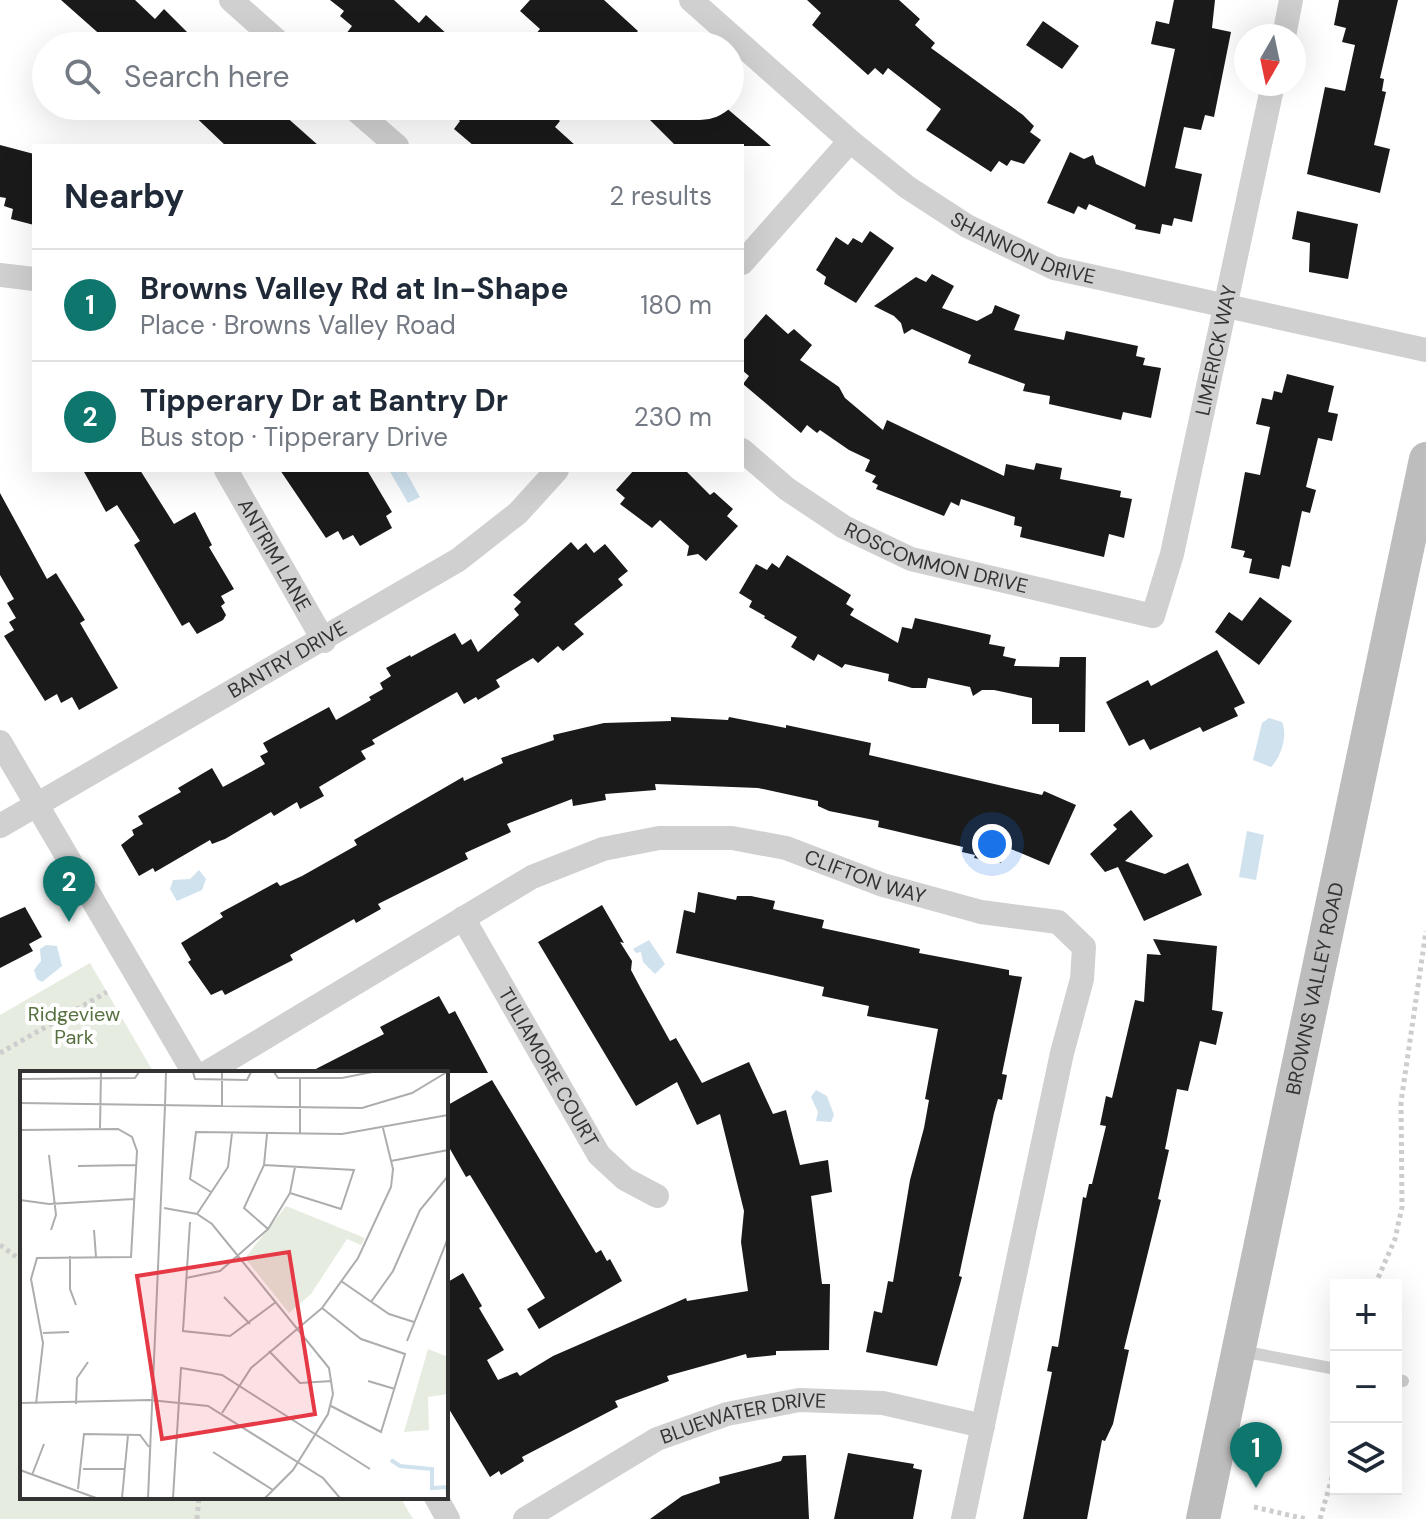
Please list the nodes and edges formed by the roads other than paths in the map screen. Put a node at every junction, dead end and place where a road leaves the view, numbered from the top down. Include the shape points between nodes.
1 (231, 0) edge
2 (691, 0) edge
3 (1291, 0) edge
4 (1286, 24) edge
5 (267, 32) edge
6 (727, 32) edge
7 (744, 47) edge
8 (1270, 96) edge
9 (367, 120) edge
10 (850, 141) junction
11 (395, 144) edge
12 (744, 261) edge
13 (0, 275) edge
14 (32, 279) edge
15 (1226, 307) junction
16 (1426, 350) edge
17 (744, 452) edge
18 (1426, 459) edge
19 (227, 472) edge
20 (555, 472) edge
21 (1153, 616) joint
22 (324, 641) junction
23 (0, 742) edge
24 (37, 805) junction
25 (0, 826) edge
26 (463, 918) junction
27 (193, 1071) edge
28 (209, 1071) edge
29 (657, 1196) dead end
30 (1238, 1351) junction
31 (1330, 1368) edge
32 (983, 1426) junction
33 (437, 1499) edge
34 (448, 1519) edge
35 (525, 1519) edge
36 (963, 1519) edge
37 (1203, 1519) edge

1 - 5 street
2 - 6 street, SHANNON DRIVE
3 - 4 street
7 - 10 street, SHANNON DRIVE
8 - 15 street, LIMERICK WAY
9 - 11 street
10 - 12 street
10 - 15 street, SHANNON DRIVE via 967,226 1054,268
13 - 14 street
15 - 16 street, SHANNON DRIVE
15 - 21 street, LIMERICK WAY via 1172,554
17 - 21 street, ROSCOMMON DRIVE via 844,527 911,559
18 - 30 main road, BROWNS VALLEY ROAD
19 - 22 street, ANTRIM LANE
20 - 22 street, BANTRY DRIVE via 518,513 458,560
22 - 24 street, BANTRY DRIVE
23 - 24 street
24 - 25 street, BANTRY DRIVE
24 - 27 street
26 - 28 street, CLIFTON WAY
26 - 29 street, TULIAMORE COURT via 599,1155 625,1179
26 - 32 street, CLIFTON WAY via 532,877 603,849 659,838 732,838 786,848 883,885 981,912 1058,922 1084,947 1082,979
30 - 31 lane
30 - 37 main road, BROWNS VALLEY ROAD
32 - 35 street, BLUEWATER DRIVE via 883,1403 799,1400 727,1414 657,1439
32 - 36 street
33 - 34 street

